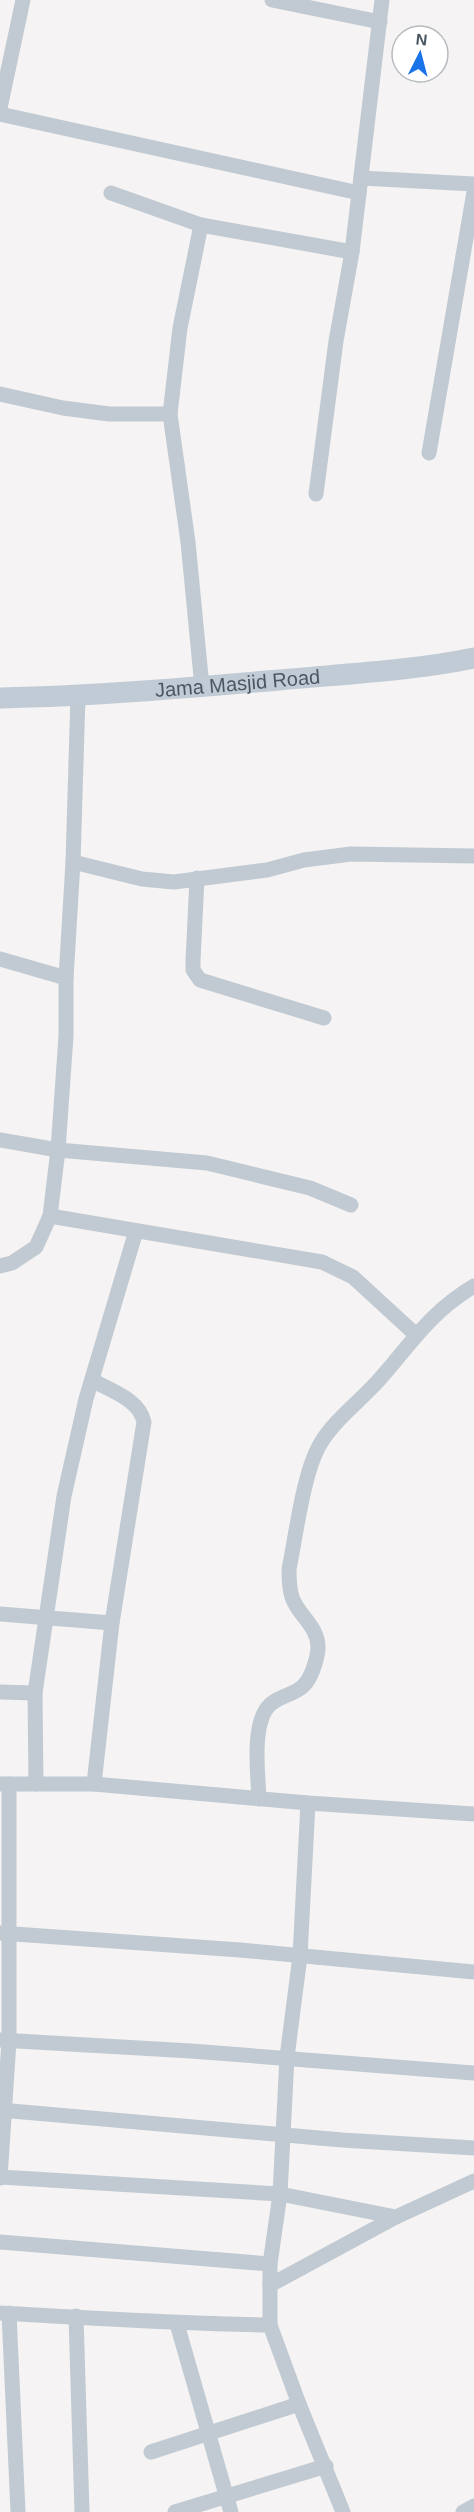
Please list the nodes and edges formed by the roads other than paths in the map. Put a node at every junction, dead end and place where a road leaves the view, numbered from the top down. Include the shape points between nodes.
1 (23, 0) edge
2 (272, 0) edge
3 (382, 0) edge
4 (380, 22) junction
5 (2, 89) edge
6 (0, 108) edge
7 (0, 114) edge
8 (474, 184) edge
9 (360, 186) junction
10 (474, 192) edge
11 (111, 193) dead end
12 (201, 225) junction
13 (352, 252) junction
14 (0, 394) edge
15 (170, 414) junction
16 (429, 453) dead end
17 (316, 494) dead end
18 (474, 658) edge
19 (202, 687) junction
20 (78, 696) junction
21 (0, 698) edge
22 (474, 856) edge
23 (73, 862) junction
24 (197, 878) junction
25 (0, 959) edge
26 (66, 978) junction
27 (324, 1018) dead end
28 (0, 1140) edge
29 (58, 1150) junction
30 (351, 1205) dead end
31 (50, 1216) junction
32 (136, 1231) junction
33 (0, 1266) edge
34 (474, 1286) edge
35 (415, 1334) junction
36 (92, 1380) junction
37 (0, 1614) edge
38 (46, 1619) junction
39 (112, 1623) junction
40 (0, 1692) edge
41 (35, 1693) junction
42 (5, 1784) edge
43 (36, 1784) junction
44 (94, 1784) junction
45 (259, 1799) junction
46 (308, 1803) junction
47 (474, 1814) edge
48 (5, 1933) edge
49 (300, 1956) junction
50 (474, 1972) edge
51 (5, 2041) edge
52 (287, 2058) junction
53 (474, 2073) edge
54 (2, 2110) edge
55 (282, 2134) junction
56 (474, 2148) edge
57 (0, 2177) edge
58 (472, 2188) edge
59 (280, 2194) junction
60 (396, 2217) junction
61 (0, 2242) edge
62 (270, 2264) junction
63 (270, 2285) junction
64 (4, 2313) edge
65 (76, 2316) junction
66 (177, 2324) junction
67 (270, 2325) junction
68 (299, 2404) junction
69 (207, 2434) junction
70 (151, 2452) dead end
71 (326, 2466) junction
72 (0, 2471) edge
73 (16, 2472) junction
74 (229, 2505) edge
75 (474, 2506) edge
76 (18, 2512) edge
77 (82, 2512) edge
78 (175, 2512) edge
79 (344, 2512) edge
80 (463, 2512) edge

1 - 5 street
2 - 4 street
3 - 4 street
4 - 9 street
5 - 6 street
7 - 9 street
8 - 9 street
9 - 13 street
10 - 16 street
11 - 12 street
12 - 13 street
12 - 15 street via 180,328
13 - 17 street
14 - 15 street via 109,414
15 - 19 street
18 - 19 street, Jama Masjid Road via 428,667
19 - 20 street, Jama Masjid Road
20 - 21 street, Jama Masjid Road
20 - 23 street
22 - 24 street via 351,854
23 - 24 street via 142,879 174,882
23 - 26 street
24 - 27 street via 193,970 200,980
25 - 26 street
26 - 29 street
28 - 29 street
29 - 30 street via 207,1163 310,1188
29 - 31 street
31 - 32 street
31 - 33 street via 36,1247
32 - 35 street via 322,1262 353,1277
32 - 36 street
34 - 35 street via 449,1301
35 - 45 street via 379,1380 334,1426 311,1465 289,1569 289,1586 292,1599 315,1631 318,1650 303,1687 267,1707 261,1720
36 - 38 street via 64,1496
36 - 39 street via 132,1402 144,1422
37 - 38 street
38 - 39 street
38 - 41 street
39 - 44 street
40 - 41 street
41 - 43 street
42 - 43 street
42 - 48 street
43 - 44 street
44 - 45 street
45 - 46 street
46 - 47 street
46 - 49 street
48 - 49 street
48 - 51 street
49 - 50 street
49 - 52 street
51 - 52 street
51 - 54 street
52 - 53 street
52 - 55 street
54 - 55 street
54 - 57 street
55 - 56 street
55 - 59 street
57 - 59 street
58 - 60 street
59 - 60 street
59 - 62 street
60 - 63 street
61 - 62 street
62 - 63 street
63 - 67 street
64 - 65 street
64 - 73 street
65 - 66 street
65 - 77 street
66 - 67 street
66 - 69 street
67 - 68 street
68 - 69 street
68 - 71 street
69 - 70 street
69 - 74 street
71 - 74 street
71 - 79 street
72 - 73 street
73 - 76 street
74 - 78 street
75 - 80 street

